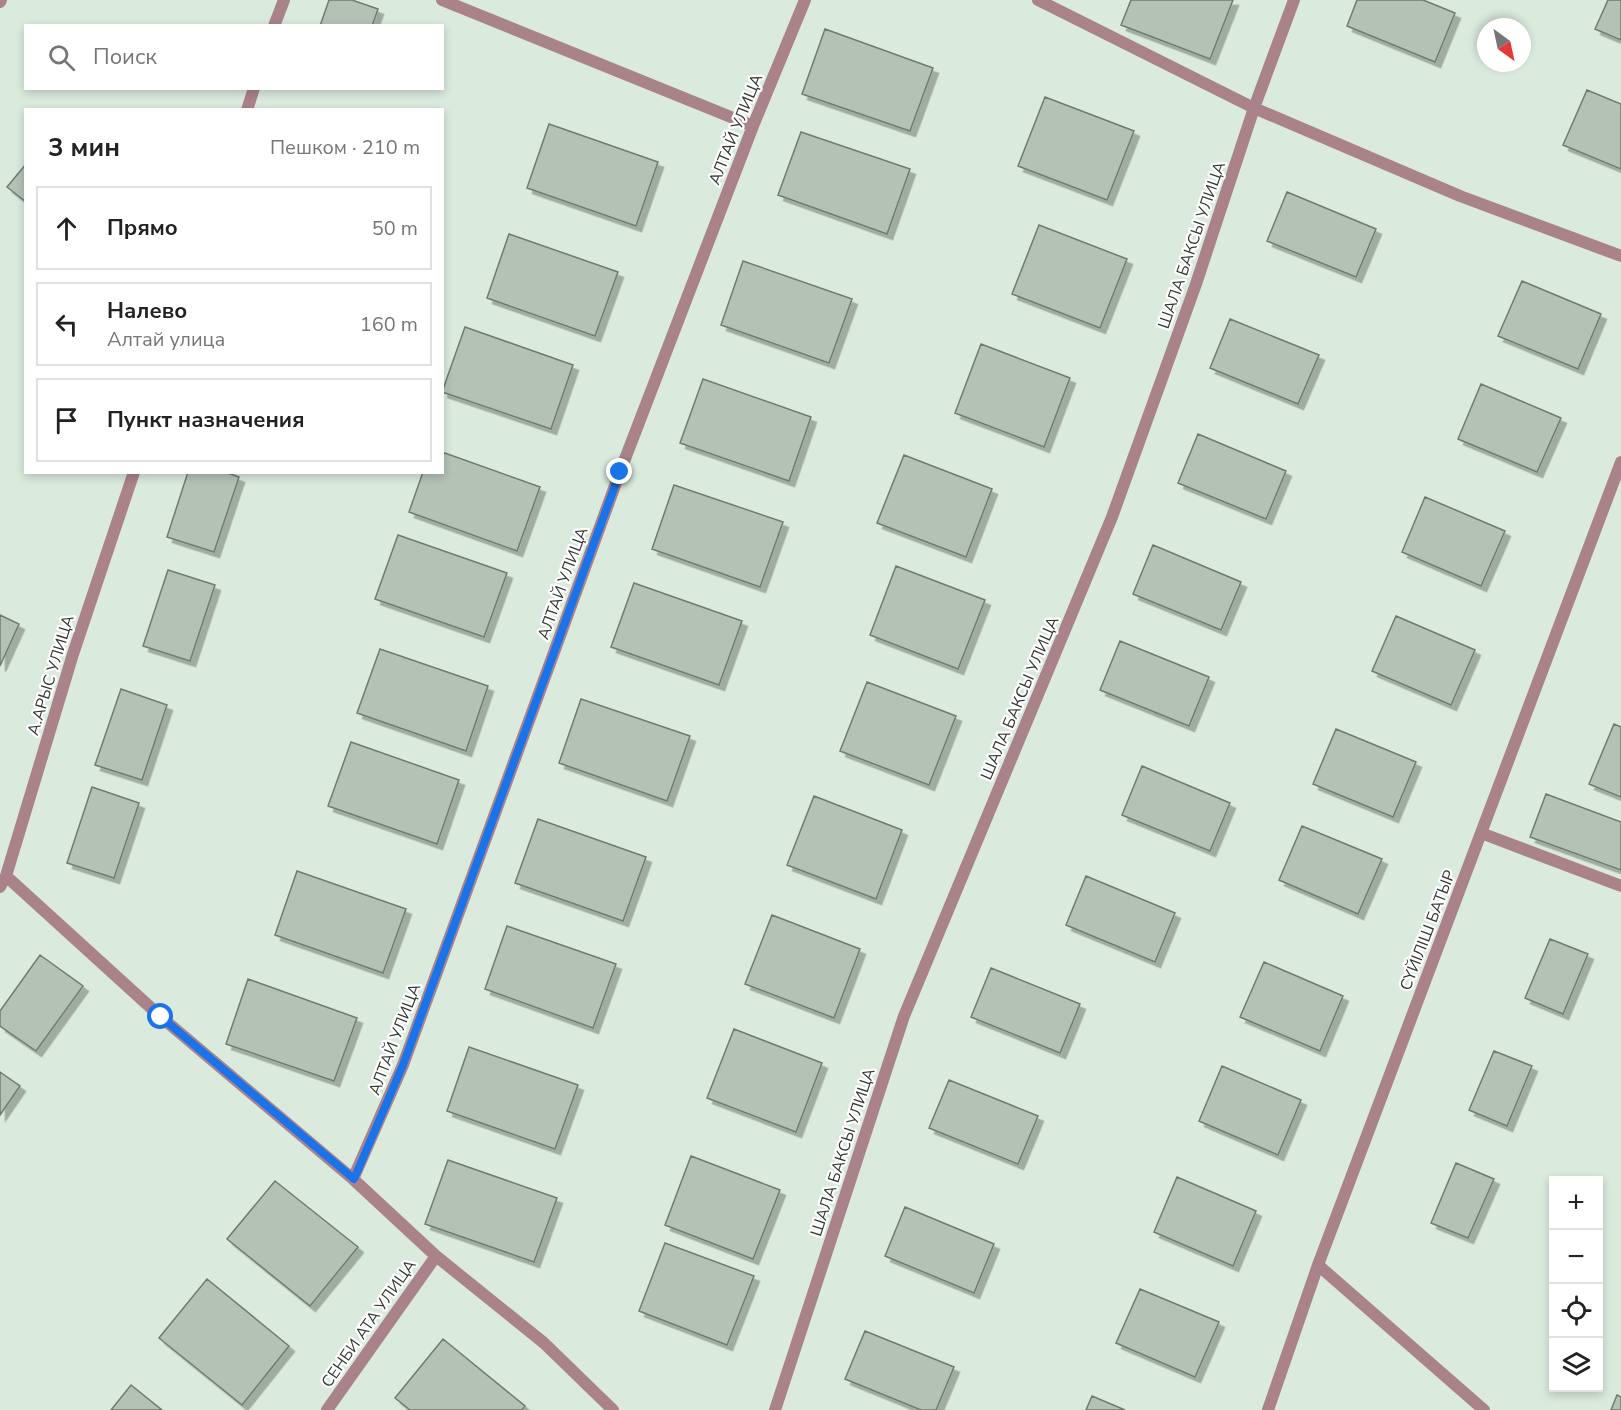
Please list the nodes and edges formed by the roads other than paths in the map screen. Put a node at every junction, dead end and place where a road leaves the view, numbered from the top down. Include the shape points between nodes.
1 (284, 0) edge
2 (442, 0) edge
3 (805, 0) edge
4 (1038, 0) edge
5 (1294, 0) edge
6 (275, 24) edge
7 (253, 90) edge
8 (248, 108) edge
9 (1254, 108) junction
10 (753, 126) junction
11 (1621, 256) edge
12 (1621, 462) edge
13 (133, 474) edge
14 (1481, 833) junction
15 (3, 881) edge
16 (1621, 886) edge
17 (354, 1179) junction
18 (436, 1256) junction
19 (1318, 1265) junction
20 (327, 1410) edge
21 (613, 1410) edge
22 (775, 1410) edge
23 (1268, 1410) edge
24 (1484, 1410) edge

1 - 6 street
2 - 10 street
3 - 10 street, АЛТАЙ УЛИЦА
4 - 9 street
5 - 9 street, ШАЛА БАКСЫ УЛИЦА
7 - 8 street
9 - 11 street via 1460,196
9 - 22 street, ШАЛА БАКСЫ УЛИЦА via 1112,517 904,1016
10 - 17 street, АЛТАЙ УЛИЦА via 620,472 403,1065
12 - 14 street, СҮЙІЛІШ БАТЫР
13 - 15 street, А.АРЫС УЛИЦА
14 - 16 street
14 - 19 street, СҮЙІЛІШ БАТЫР
15 - 17 street
17 - 18 street
18 - 20 street, СЕНБИ АТА УЛИЦА
18 - 21 street via 544,1343
19 - 23 street, СҮЙІЛІШ БАТЫР
19 - 24 street

